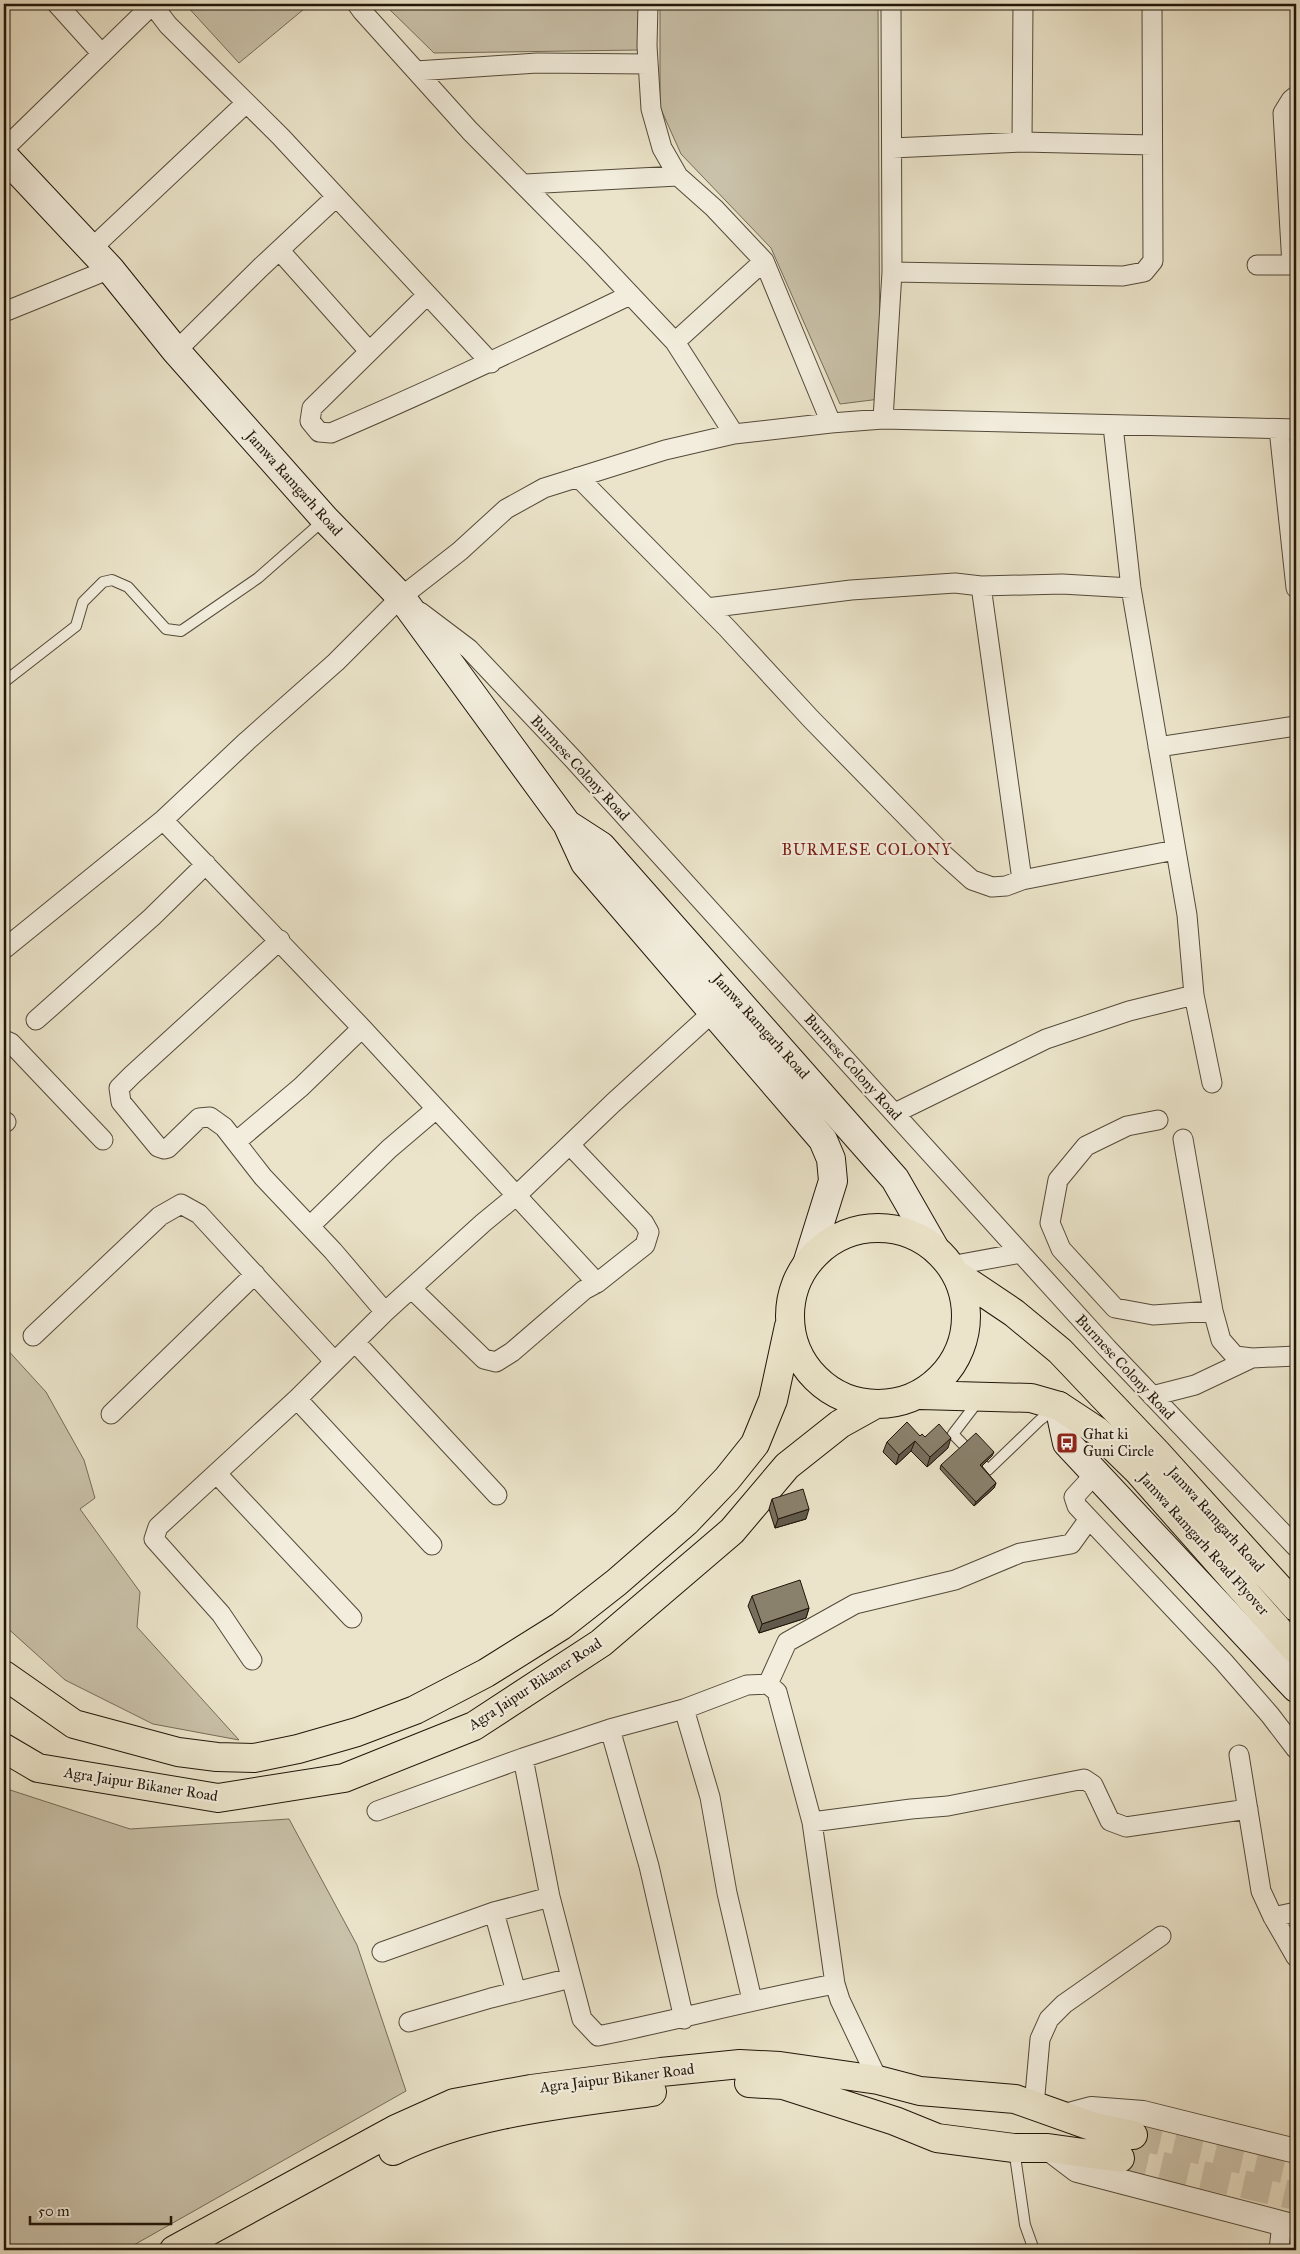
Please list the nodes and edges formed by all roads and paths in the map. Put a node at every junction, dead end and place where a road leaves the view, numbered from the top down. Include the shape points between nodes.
1 (57, 4) edge
2 (357, 4) edge
3 (648, 4) edge
4 (891, 4) edge
5 (1024, 4) edge
6 (1152, 4) edge
7 (152, 5) edge
8 (102, 54) junction
9 (648, 64) junction
10 (416, 70) junction
11 (1296, 96) edge
12 (246, 103) junction
13 (1022, 142) junction
14 (1152, 145) junction
15 (892, 148) junction
16 (4, 149) edge
17 (4, 156) edge
18 (678, 176) junction
19 (525, 184) junction
20 (336, 197) junction
21 (91, 249) junction
22 (280, 251) junction
23 (764, 261) junction
24 (1256, 265) dead end
25 (1294, 265) edge
26 (110, 269) junction
27 (892, 272) junction
28 (427, 295) junction
29 (630, 295) junction
30 (4, 312) edge
31 (675, 342) junction
32 (176, 351) junction
33 (370, 351) junction
34 (491, 363) junction
35 (883, 419) junction
36 (831, 423) junction
37 (1113, 426) junction
38 (1288, 429) edge
39 (734, 434) junction
40 (578, 477) junction
41 (325, 519) junction
42 (981, 586) junction
43 (1131, 588) junction
44 (1296, 588) edge
45 (400, 597) junction
46 (707, 608) junction
47 (4, 682) edge
48 (1296, 726) edge
49 (1158, 747) junction
50 (163, 820) junction
51 (567, 824) junction
52 (1175, 850) junction
53 (206, 864) junction
54 (1022, 880) junction
55 (280, 940) junction
56 (4, 949) edge
57 (1194, 994) junction
58 (714, 1012) junction
59 (36, 1020) dead end
60 (362, 1028) junction
61 (4, 1040) edge
62 (1212, 1083) dead end
63 (436, 1109) junction
64 (895, 1113) junction
65 (1158, 1120) dead end
66 (1183, 1139) dead end
67 (103, 1140) dead end
68 (237, 1141) junction
69 (570, 1145) junction
70 (517, 1195) junction
71 (310, 1226) junction
72 (1021, 1253) junction
73 (808, 1260) junction
74 (947, 1262) junction
75 (254, 1274) junction
76 (596, 1284) junction
77 (412, 1288) junction
78 (1212, 1311) junction
79 (385, 1312) junction
80 (789, 1326) junction
81 (33, 1336) dead end
82 (355, 1342) junction
83 (1296, 1356) edge
84 (1252, 1358) junction
85 (334, 1361) junction
86 (920, 1395) junction
87 (982, 1396) junction
88 (1152, 1396) junction
89 (297, 1399) junction
90 (876, 1404) junction
91 (1059, 1406) junction
92 (111, 1414) dead end
93 (217, 1474) junction
94 (1095, 1474) junction
95 (497, 1495) dead end
96 (1089, 1519) junction
97 (432, 1545) dead end
98 (1296, 1547) edge
99 (1296, 1607) edge
100 (352, 1618) dead end
101 (1296, 1650) edge
102 (252, 1660) dead end
103 (4, 1675) edge
104 (768, 1684) junction
105 (1296, 1688) edge
106 (684, 1709) junction
107 (610, 1729) junction
108 (4, 1748) edge
109 (1296, 1750) edge
110 (1239, 1755) dead end
111 (523, 1758) junction
112 (1248, 1809) junction
113 (377, 1811) dead end
114 (812, 1822) junction
115 (550, 1897) junction
116 (494, 1912) junction
117 (1296, 1912) edge
118 (1273, 1917) junction
119 (1161, 1936) dead end
120 (382, 1952) dead end
121 (1296, 1957) edge
122 (571, 1978) junction
123 (834, 1984) junction
124 (516, 1992) junction
125 (752, 2000) junction
126 (684, 2019) junction
127 (409, 2022) dead end
128 (878, 2080) junction
129 (813, 2083) junction
130 (920, 2091) junction
131 (1034, 2106) junction
132 (1061, 2117) junction
133 (911, 2128) junction
134 (1014, 2148) junction
135 (1048, 2148) junction
136 (1296, 2151) edge
137 (1289, 2225) edge
138 (174, 2250) edge
139 (212, 2250) edge
140 (1034, 2250) edge
141 (1279, 2250) edge

1 - 8 street
2 - 10 street
3 - 9 street
4 - 15 street
5 - 13 street
6 - 14 street
7 - 8 street
7 - 12 street
8 - 16 street
9 - 10 street via 538,63
9 - 18 street via 653,116 662,148
10 - 19 street via 470,131
11 - 25 street via 1283,113
12 - 20 street
12 - 21 street
13 - 14 street
13 - 15 street
14 - 27 street via 1153,261 1144,272 1122,276
15 - 27 street
17 - 21 main road, Jamwa Ramgarh Road
18 - 19 street
18 - 23 street via 714,208
19 - 29 street
20 - 22 street
20 - 28 street
21 - 26 main road, Jamwa Ramgarh Road
22 - 32 street
22 - 33 street
23 - 31 street
23 - 36 street
24 - 25 street
26 - 30 street
26 - 32 main road, Jamwa Ramgarh Road
27 - 35 street
28 - 33 street
28 - 34 street
29 - 31 street
29 - 34 street
31 - 39 street
32 - 41 main road, Jamwa Ramgarh Road
33 - 34 street via 312,408 310,421 319,432 331,433
35 - 36 street
35 - 37 street
36 - 39 street
37 - 38 street
37 - 43 street
38 - 44 street
39 - 40 street via 665,450
40 - 45 street via 544,488 506,509 460,551
40 - 46 street
41 - 45 main road, Jamwa Ramgarh Road
41 - 47 lane via 258,578 181,631 166,629 128,587 112,580 103,582 84,602 76,626
42 - 43 street via 1062,584
42 - 46 street via 955,583 851,590
42 - 54 street
43 - 49 street
45 - 50 street via 336,662
45 - 51 main road, Jamwa Ramgarh Road
45 - 64 street, Burmese Colony Road via 469,649
46 - 54 street via 889,800 972,880 992,887
48 - 49 street
49 - 52 street
50 - 53 street
50 - 56 street
51 - 58 main road, Jamwa Ramgarh Road via 585,863
51 - 74 main road, Jamwa Ramgarh Road via 602,846 844,1120 895,1179
52 - 54 street
52 - 57 street via 1187,915
53 - 55 street
53 - 59 street via 152,917
55 - 60 street
55 - 68 street via 119,1088 121,1102 158,1147 168,1148 199,1118 210,1117
57 - 62 street
57 - 64 street via 1046,1039
58 - 69 street
58 - 73 main road, Jamwa Ramgarh Road via 823,1140 831,1159 834,1181
60 - 63 street
60 - 68 street via 301,1087
61 - 67 street via 11,1043
63 - 70 street
63 - 71 street via 388,1150
64 - 72 street, Burmese Colony Road
65 - 78 street via 1127,1126 1086,1146 1058,1180 1050,1223 1061,1249 1115,1308 1153,1315
66 - 78 street
68 - 71 street via 263,1177
69 - 70 street
69 - 76 street via 649,1232 645,1245
70 - 76 street
70 - 77 street
71 - 79 street
72 - 74 street
72 - 88 street, Burmese Colony Road
73 - 74 highway via 837,1236 867,1226 905,1228
73 - 80 highway via 792,1291
74 - 86 highway via 966,1307 963,1342 946,1371
74 - 99 highway, Jamwa Ramgarh Road via 1060,1352 1157,1453
75 - 81 street via 199,1214 181,1204 160,1216
75 - 85 street
75 - 92 street
76 - 77 street via 584,1290 496,1362 484,1359
77 - 79 street
78 - 84 street via 1221,1340 1235,1356
79 - 82 street
80 - 90 highway via 799,1359 821,1386 852,1402
80 - 103 highway via 773,1400 755,1444 728,1479 686,1522 562,1626 486,1673 415,1710 357,1732 298,1749 254,1758 217,1757 178,1752 74,1724
82 - 85 street
82 - 95 street
83 - 84 street
84 - 88 street via 1195,1385
85 - 89 street
86 - 87 highway
86 - 90 highway via 887,1405
87 - 91 highway via 1031,1398
87 - 91 lane via 953,1434 988,1470
88 - 98 street, Burmese Colony Road
89 - 93 street
89 - 97 street
90 - 108 highway, Agra Jaipur Bikaner Road via 840,1424 787,1466 732,1532 601,1643 474,1726 354,1775 218,1798 38,1768
91 - 94 main road via 1067,1444
91 - 101 highway, Jamwa Ramgarh Road Flyover via 1097,1430 1138,1471
93 - 100 street
93 - 102 street via 158,1527 154,1538 221,1614
94 - 96 street via 1074,1498
94 - 105 main road
96 - 104 street via 1071,1544 1020,1553 955,1580 855,1604 787,1642
96 - 109 street via 1223,1661
104 - 106 street via 747,1685
104 - 114 street via 777,1692
106 - 107 street
106 - 125 street via 710,1797 727,1893
107 - 111 street
107 - 126 street via 649,1866
110 - 112 street
111 - 113 street
111 - 115 street
112 - 114 street via 1126,1827 1110,1821 1094,1785 1084,1779 948,1806
112 - 118 street via 1261,1891
114 - 123 street
115 - 116 street
115 - 122 street
116 - 120 street
116 - 124 street
117 - 118 street
118 - 121 street
119 - 131 street via 1064,2004 1049,2019 1040,2039
122 - 124 street
122 - 126 street via 582,2019 598,2036
123 - 125 street
123 - 128 street
124 - 127 street
125 - 126 street
128 - 129 highway, Agra Jaipur Bikaner Road
128 - 130 highway, Agra Jaipur Bikaner Road
129 - 133 highway, Agra Jaipur Bikaner Road
129 - 138 highway, Agra Jaipur Bikaner Road via 780,2066 740,2064 531,2089 454,2103 396,2129
129 - 139 highway, Agra Jaipur Bikaner Road via 728,2082 486,2118 448,2128 325,2185
130 - 131 highway, Agra Jaipur Bikaner Road via 1015,2099
130 - 133 highway
131 - 132 highway, Agra Jaipur Bikaner Road
132 - 135 highway, Agra Jaipur Bikaner Road via 1094,2127 1127,2146
132 - 136 street via 1091,2109 1143,2113
133 - 134 highway, Agra Jaipur Bikaner Road via 937,2138
134 - 135 highway, Agra Jaipur Bikaner Road
134 - 140 lane via 1025,2225
135 - 137 street via 1076,2170
137 - 141 street

